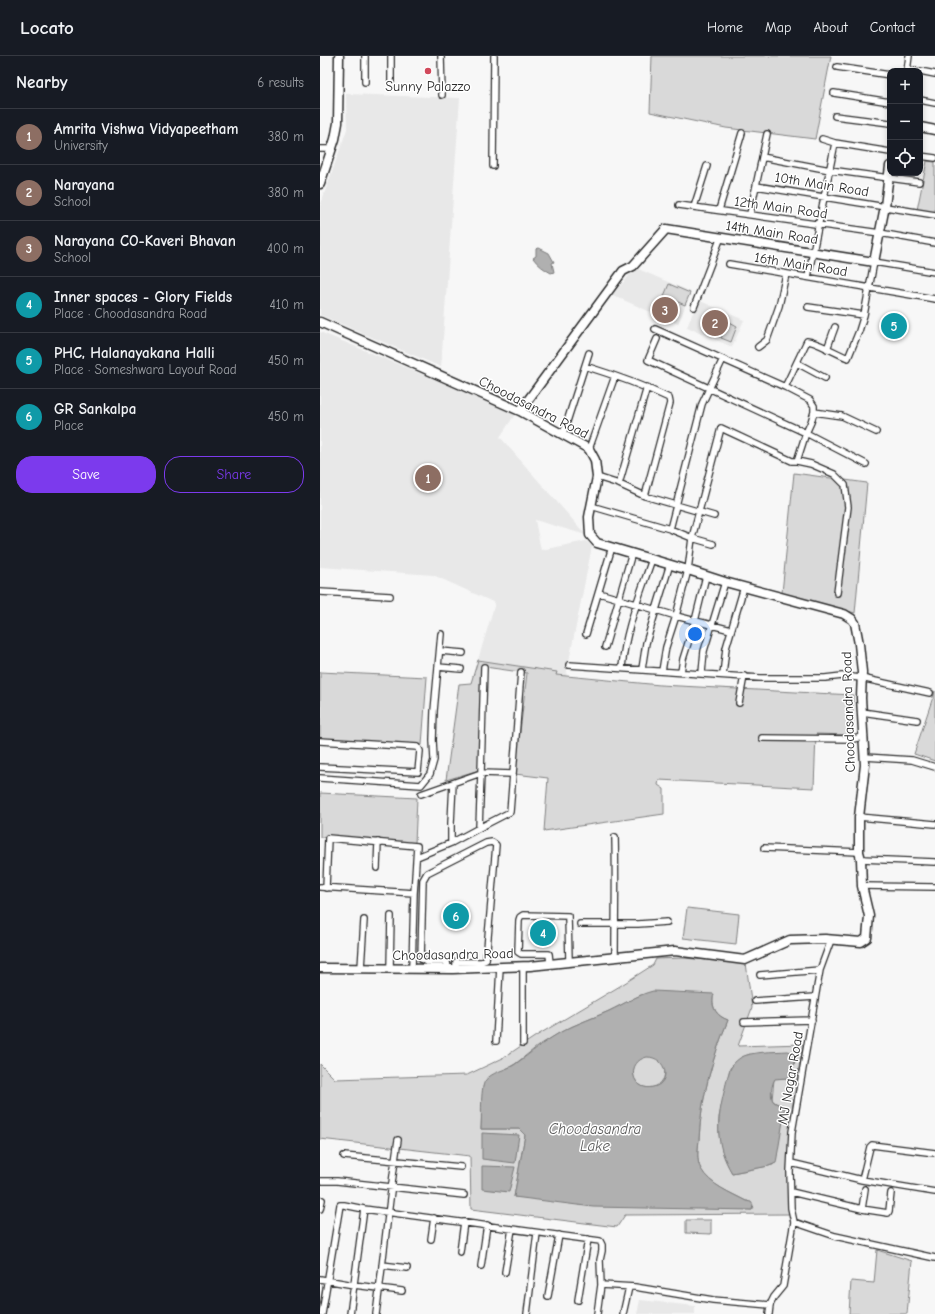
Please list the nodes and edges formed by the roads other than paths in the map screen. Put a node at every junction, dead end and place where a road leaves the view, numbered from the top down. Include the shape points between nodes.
1 (339, 56) edge
2 (365, 56) edge
3 (391, 56) edge
4 (441, 56) edge
5 (494, 56) edge
6 (909, 56) edge
7 (837, 67) dead end
8 (907, 68) edge
9 (923, 72) edge
10 (935, 74) edge
11 (887, 75) edge
12 (364, 82) dead end
13 (391, 82) dead end
14 (834, 93) dead end
15 (442, 95) dead end
16 (923, 101) edge
17 (887, 102) edge
18 (935, 103) edge
19 (835, 116) dead end
20 (887, 123) edge
21 (923, 128) edge
22 (935, 130) edge
23 (742, 133) dead end
24 (767, 134) dead end
25 (822, 139) dead end
26 (835, 143) junction
27 (320, 149) edge
28 (332, 149) junction
29 (887, 152) edge
30 (923, 156) edge
31 (762, 157) junction
32 (935, 158) edge
33 (493, 166) dead end
34 (707, 166) dead end
35 (830, 170) junction
36 (322, 174) edge
37 (888, 178) junction
38 (919, 182) dead end
39 (320, 184) edge
40 (756, 186) junction
41 (824, 197) junction
42 (679, 205) dead end
43 (884, 206) junction
44 (694, 207) junction
45 (719, 210) junction
46 (750, 214) junction
47 (935, 215) edge
48 (819, 224) junction
49 (880, 233) junction
50 (721, 237) junction
51 (935, 243) edge
52 (813, 252) junction
53 (874, 262) junction
54 (729, 264) dead end
55 (935, 272) edge
56 (786, 274) junction
57 (808, 277) junction
58 (869, 287) junction
59 (935, 299) edge
60 (694, 307) dead end
61 (808, 307) dead end
62 (864, 315) junction
63 (320, 322) edge
64 (835, 327) dead end
65 (655, 329) dead end
66 (657, 339) dead end
67 (758, 347) dead end
68 (827, 349) junction
69 (589, 353) dead end
70 (723, 359) junction
71 (797, 363) junction
72 (585, 366) junction
73 (615, 376) junction
74 (825, 378) dead end
75 (647, 387) junction
76 (786, 387) junction
77 (709, 388) junction
78 (520, 411) junction
79 (814, 412) junction
80 (876, 432) dead end
81 (806, 433) junction
82 (563, 434) junction
83 (589, 449) junction
84 (797, 461) junction
85 (866, 464) dead end
86 (597, 477) junction
87 (619, 484) junction
88 (645, 496) junction
89 (591, 506) junction
90 (676, 506) junction
91 (698, 512) junction
92 (714, 516) dead end
93 (670, 529) junction
94 (692, 538) junction
95 (713, 544) dead end
96 (612, 547) junction
97 (632, 553) junction
98 (652, 559) junction
99 (670, 564) junction
100 (688, 570) junction
101 (706, 576) junction
102 (725, 582) junction
103 (744, 587) junction
104 (320, 592) edge
105 (598, 593) junction
106 (837, 593) dead end
107 (390, 596) dead end
108 (618, 599) junction
109 (636, 604) junction
110 (655, 610) junction
111 (676, 616) junction
112 (695, 621) junction
113 (712, 625) junction
114 (731, 630) junction
115 (441, 634) dead end
116 (586, 634) dead end
117 (605, 647) dead end
118 (440, 651) junction
119 (463, 653) dead end
120 (569, 665) dead end
121 (438, 667) junction
122 (484, 667) dead end
123 (622, 668) junction
124 (642, 669) junction
125 (460, 670) dead end
126 (662, 671) junction
127 (521, 672) dead end
128 (681, 672) junction
129 (702, 673) junction
130 (723, 675) junction
131 (744, 676) junction
132 (861, 678) junction
133 (930, 693) dead end
134 (739, 702) dead end
135 (862, 712) junction
136 (917, 720) dead end
137 (863, 737) junction
138 (762, 738) dead end
139 (320, 741) edge
140 (865, 757) junction
141 (320, 767) edge
142 (935, 767) edge
143 (481, 773) junction
144 (513, 774) junction
145 (320, 778) edge
146 (453, 783) junction
147 (421, 794) dead end
148 (859, 817) junction
149 (935, 824) edge
150 (479, 828) junction
151 (615, 837) dead end
152 (378, 842) junction
153 (451, 843) junction
154 (764, 848) dead end
155 (860, 855) junction
156 (417, 857) junction
157 (935, 862) edge
158 (377, 868) dead end
159 (862, 886) junction
160 (320, 887) edge
161 (935, 887) edge
162 (326, 888) junction
163 (414, 893) junction
164 (391, 916) dead end
165 (364, 920) dead end
166 (667, 922) dead end
167 (580, 924) dead end
168 (615, 924) junction
169 (831, 940) junction
170 (615, 957) junction
171 (569, 958) junction
172 (550, 963) junction
173 (452, 965) junction
174 (523, 966) junction
175 (500, 967) junction
176 (320, 968) edge
177 (361, 968) junction
178 (390, 968) junction
179 (412, 968) junction
180 (820, 970) junction
181 (760, 975) dead end
182 (815, 998) junction
183 (755, 1000) dead end
184 (812, 1020) junction
185 (744, 1022) dead end
186 (496, 1041) dead end
187 (523, 1043) dead end
188 (398, 1140) dead end
189 (935, 1153) edge
190 (344, 1156) dead end
191 (394, 1161) junction
192 (791, 1163) junction
193 (460, 1167) dead end
194 (862, 1180) junction
195 (320, 1181) edge
196 (391, 1187) junction
197 (865, 1189) dead end
198 (791, 1192) junction
199 (935, 1192) edge
200 (891, 1193) dead end
201 (464, 1195) dead end
202 (322, 1200) dead end
203 (320, 1209) edge
204 (364, 1209) junction
205 (862, 1209) junction
206 (388, 1212) junction
207 (434, 1218) junction
208 (464, 1222) junction
209 (794, 1222) junction
210 (487, 1225) junction
211 (512, 1229) junction
212 (537, 1233) junction
213 (559, 1235) junction
214 (431, 1239) dead end
215 (588, 1239) junction
216 (460, 1252) dead end
217 (935, 1258) edge
218 (382, 1265) junction
219 (481, 1266) dead end
220 (407, 1268) dead end
221 (505, 1272) dead end
222 (320, 1279) edge
223 (328, 1280) junction
224 (354, 1285) junction
225 (601, 1285) junction
226 (629, 1287) junction
227 (380, 1288) junction
228 (402, 1291) dead end
229 (548, 1296) dead end
230 (578, 1300) dead end
231 (770, 1305) junction
232 (322, 1311) edge
233 (350, 1314) edge
234 (376, 1314) edge
235 (383, 1314) edge
236 (527, 1314) edge
237 (597, 1314) edge
238 (623, 1314) edge
239 (769, 1314) edge

1 - 28 street via 338,123
2 - 12 street
3 - 13 street
4 - 15 street
5 - 33 street
6 - 8 street
7 - 11 street
9 - 10 street
14 - 17 street
16 - 18 street
19 - 20 street
21 - 22 street
23 - 45 street
24 - 31 street
25 - 26 street
26 - 29 street
26 - 35 street
27 - 28 street
28 - 36 street
30 - 32 street
31 - 35 street
31 - 40 street
34 - 44 street
35 - 37 street
35 - 41 street
36 - 39 street
37 - 38 street
37 - 43 street
40 - 41 street, 10th Main Road
40 - 46 street
41 - 43 street, 10th Main Road
41 - 48 street
42 - 44 street, 12th Main Road
43 - 47 street, 10th Main Road
43 - 49 street
44 - 45 street, 12th Main Road
45 - 46 street, 12th Main Road
46 - 48 street, 12th Main Road
48 - 49 street, 12th Main Road
48 - 52 street
49 - 51 street, 12th Main Road
49 - 53 street
50 - 52 street, 14th Main Road
50 - 60 street
50 - 78 street, 14th Main Road via 666,229 633,266 623,271
52 - 53 street, 14th Main Road
52 - 57 street
53 - 55 street
53 - 58 street
54 - 56 street, 16th Main Road
56 - 57 street, 16th Main Road
56 - 67 street via 779,306 767,340
57 - 58 street, 16th Main Road
58 - 59 street, 16th Main Road
58 - 62 street
61 - 62 street
62 - 68 street via 848,358
63 - 78 street, Choodasandra Road
64 - 68 street
65 - 70 street
66 - 77 street via 648,360
68 - 71 street via 811,340 807,341
69 - 72 street
70 - 76 street
70 - 77 street
71 - 74 street
71 - 76 street
72 - 73 street
72 - 82 street
73 - 75 street
73 - 83 street
75 - 87 street
75 - 88 street via 669,398 670,403
76 - 79 street via 810,400
77 - 81 street
77 - 90 street via 702,404
78 - 82 street, Choodasandra Road
79 - 80 street via 842,416
79 - 81 street
81 - 84 street
81 - 85 street
82 - 83 street, Choodasandra Road
83 - 86 street, Choodasandra Road via 595,460
84 - 91 street via 721,428
84 - 106 street via 834,474 845,485 848,507
86 - 87 street
86 - 89 street, Choodasandra Road
87 - 88 street
88 - 90 street
89 - 93 street
89 - 96 street, Choodasandra Road via 590,535 597,543
90 - 91 street
90 - 93 street
91 - 92 street
91 - 94 street
93 - 94 street
94 - 95 street
94 - 100 street
96 - 97 street, Choodasandra Road
96 - 105 street
97 - 98 street, Choodasandra Road
97 - 108 street
98 - 99 street, Choodasandra Road
98 - 109 street
99 - 100 street, Choodasandra Road
99 - 110 street
100 - 101 street, Choodasandra Road
100 - 111 street
101 - 102 street, Choodasandra Road
101 - 112 street
102 - 103 street, Choodasandra Road
102 - 113 street
103 - 114 street
103 - 132 street, Choodasandra Road via 844,614 852,619 859,644
104 - 107 street
105 - 108 street
105 - 116 street
108 - 109 street
108 - 117 street
109 - 110 street
109 - 123 street via 625,644
110 - 111 street
110 - 124 street
111 - 112 street
111 - 126 street via 666,647
112 - 113 street
112 - 128 street
113 - 114 street
113 - 129 street via 704,651
114 - 130 street
115 - 118 street
118 - 119 street
118 - 121 street
120 - 123 street
121 - 125 street
121 - 145 street via 434,711 434,760 430,774 421,785
122 - 143 street
123 - 124 street
124 - 126 street
126 - 128 street
127 - 144 street
128 - 129 street
129 - 130 street
130 - 131 street
131 - 132 street
131 - 134 street
132 - 133 street
132 - 135 street, Choodasandra Road
135 - 136 street
135 - 137 street, Choodasandra Road
137 - 138 street
137 - 140 street, Choodasandra Road
139 - 141 street via 418,747 420,751 418,772
140 - 142 street via 912,760
140 - 148 street, Choodasandra Road
143 - 144 street
143 - 146 street
143 - 150 street
144 - 150 street via 510,812
146 - 147 street
146 - 153 street
148 - 149 street
148 - 155 street, Choodasandra Road
150 - 153 street
151 - 168 street
152 - 156 street via 417,846
152 - 158 street
152 - 162 street via 328,838
153 - 156 street
154 - 155 street
155 - 157 street
155 - 159 street, Choodasandra Road
156 - 163 street
159 - 161 street
159 - 169 street, Choodasandra Road via 869,916 867,938 861,942
160 - 162 street
162 - 163 street
163 - 179 street
164 - 178 street
165 - 177 street
166 - 168 street
167 - 168 street
168 - 170 street
169 - 170 street, Choodasandra Road via 790,940 745,960 675,951
169 - 180 street, MJ Nagar Road
170 - 171 street, Choodasandra Road
171 - 172 street, Choodasandra Road
171 - 172 street via 568,916 523,915 519,920 518,952 549,954
172 - 174 street, Choodasandra Road
173 - 173 street via 421,959 424,876 479,846 492,842 496,845 486,960
173 - 175 street, Choodasandra Road
173 - 179 street, Choodasandra Road
174 - 175 street, Choodasandra Road
174 - 187 street
175 - 186 street
176 - 177 street, Choodasandra Road
177 - 178 street, Choodasandra Road
178 - 179 street, Choodasandra Road
180 - 181 street
180 - 182 street, MJ Nagar Road
182 - 183 street
182 - 184 street, MJ Nagar Road
184 - 185 street
184 - 192 street, MJ Nagar Road via 792,1132
188 - 191 street
189 - 194 street via 872,1145
190 - 191 street
191 - 193 street
191 - 196 street
192 - 194 street
192 - 198 street, MJ Nagar Road
194 - 199 street
195 - 196 street
196 - 201 street
196 - 206 street
197 - 205 street
198 - 205 street
198 - 209 street, MJ Nagar Road via 790,1208
200 - 205 street via 888,1213
202 - 203 street
204 - 206 street
204 - 223 street via 340,1205
204 - 224 street
206 - 207 street
206 - 218 street
207 - 208 street
207 - 214 street
208 - 210 street
208 - 216 street
209 - 217 street via 835,1236
209 - 231 street via 783,1286
210 - 211 street
210 - 219 street
211 - 212 street
211 - 221 street
212 - 213 street
212 - 236 street
213 - 215 street
213 - 229 street
215 - 225 street via 600,1241 602,1245
215 - 230 street
218 - 220 street
218 - 227 street
222 - 223 street
223 - 224 street
223 - 232 street
224 - 227 street
224 - 233 street
225 - 226 street
225 - 237 street
226 - 231 street via 713,1300
226 - 238 street
227 - 228 street
227 - 234 street
231 - 239 street
234 - 235 street

